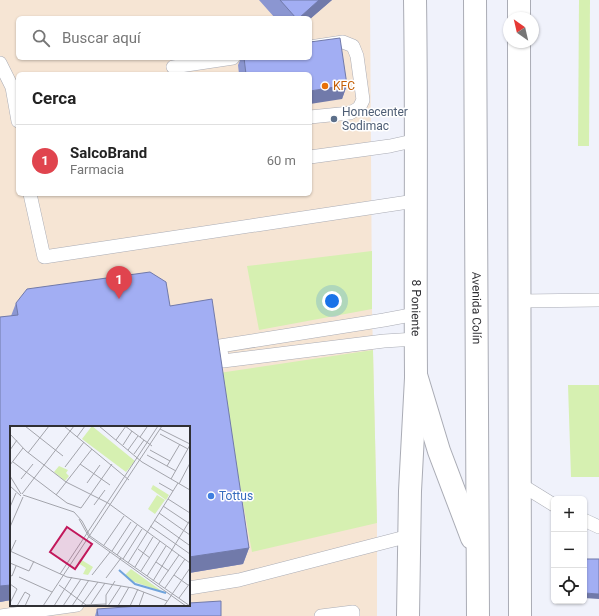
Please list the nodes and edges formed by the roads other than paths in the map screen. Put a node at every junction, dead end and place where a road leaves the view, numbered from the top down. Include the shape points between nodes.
1 (415, 0) edge
2 (475, 0) edge
3 (519, 0) edge
4 (519, 12) edge
5 (312, 47) edge
6 (519, 48) edge
7 (220, 60) edge
8 (0, 63) edge
9 (173, 67) dead end
10 (16, 110) edge
11 (312, 117) edge
12 (417, 140) junction
13 (312, 157) edge
14 (30, 196) edge
15 (415, 201) junction
16 (599, 300) edge
17 (520, 301) junction
18 (416, 314) junction
19 (416, 339) junction
20 (416, 375) junction
21 (520, 484) junction
22 (551, 503) edge
23 (587, 521) edge
24 (599, 527) edge
25 (409, 536) junction
26 (478, 553) junction
27 (190, 588) edge
28 (70, 606) edge
29 (0, 616) edge
30 (321, 616) edge
31 (353, 616) edge
32 (408, 616) edge
33 (478, 616) edge
34 (520, 616) edge

1 - 12 main road, 8 Poniente
2 - 26 main road, Avenida Colín
3 - 4 main road
5 - 11 lane via 343,42 353,46 357,56 363,100 358,108 350,113
6 - 17 main road
7 - 9 lane
8 - 10 lane via 12,87
12 - 13 lane
12 - 15 main road, 8 Poniente
14 - 15 lane via 44,257
15 - 18 main road, 8 Poniente
16 - 17 lane
17 - 21 main road
18 - 19 main road, 8 Poniente
18 - 19 lane via 220,346 223,361
19 - 20 main road, 8 Poniente
20 - 25 main road, 8 Poniente
20 - 26 main road via 439,451
21 - 22 lane
21 - 34 main road
23 - 24 lane
25 - 27 lane via 239,580
25 - 32 main road, 8 Poniente
26 - 33 main road, Avenida Colín
28 - 29 lane
30 - 31 lane via 353,612

